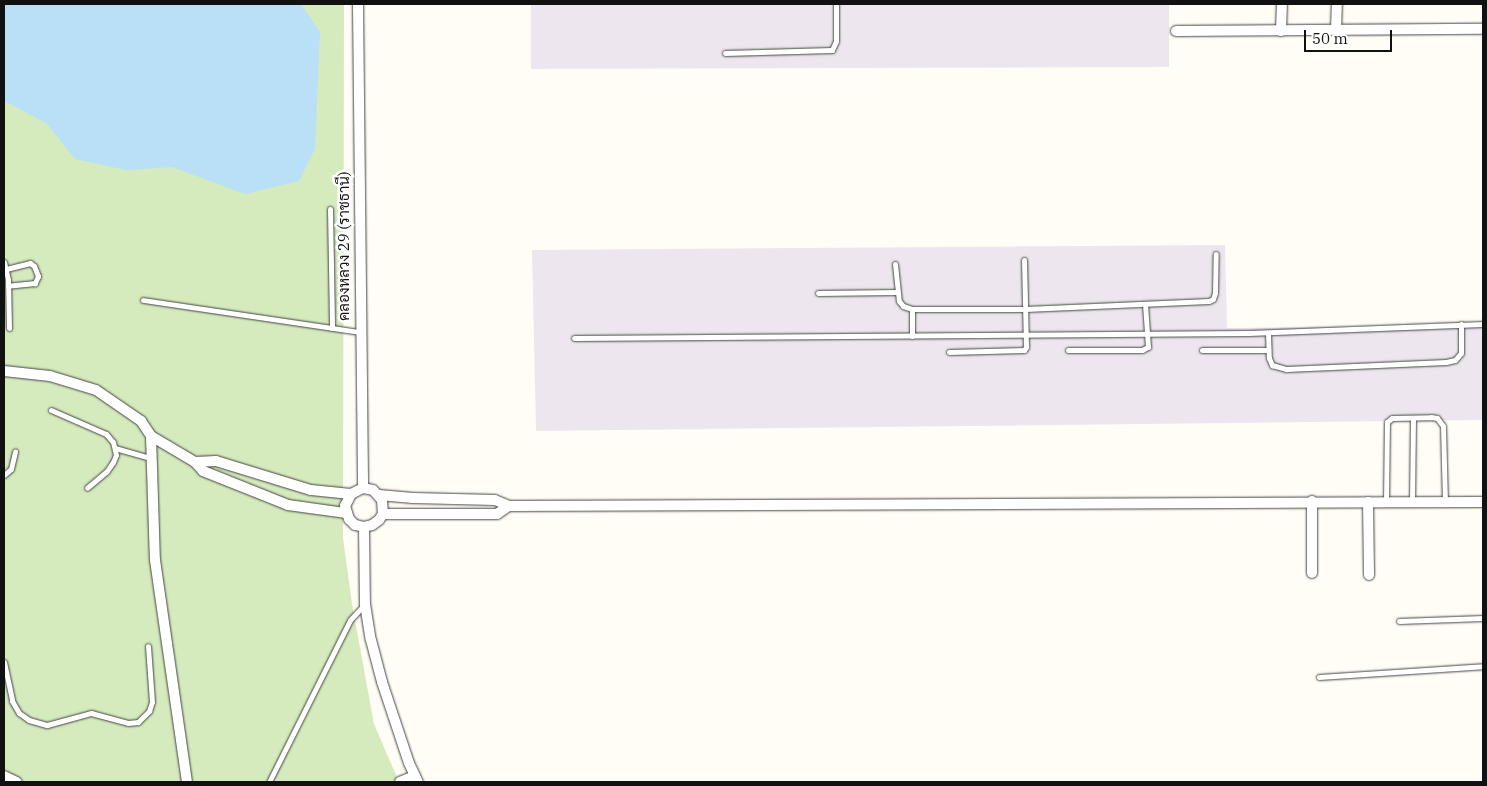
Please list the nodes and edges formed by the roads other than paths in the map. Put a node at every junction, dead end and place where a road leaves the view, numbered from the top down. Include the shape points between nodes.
1 (358, 4) edge
2 (836, 4) edge
3 (1282, 4) edge
4 (1336, 4) edge
5 (1336, 29) junction
6 (1483, 29) edge
7 (1176, 31) dead end
8 (1281, 31) junction
9 (725, 53) dead end
10 (330, 209) dead end
11 (1216, 254) dead end
12 (1024, 260) dead end
13 (4, 262) edge
14 (895, 264) dead end
15 (6, 269) junction
16 (7, 282) edge
17 (897, 292) junction
18 (818, 293) dead end
19 (143, 300) dead end
20 (1145, 304) junction
21 (1025, 308) junction
22 (912, 310) junction
23 (1460, 324) junction
24 (1483, 324) edge
25 (9, 328) dead end
26 (332, 328) junction
27 (360, 332) junction
28 (1268, 332) junction
29 (1148, 334) junction
30 (1026, 335) junction
31 (912, 336) junction
32 (574, 338) dead end
33 (1068, 350) dead end
34 (1202, 350) dead end
35 (1268, 350) junction
36 (949, 352) dead end
37 (4, 371) edge
38 (51, 410) dead end
39 (1413, 418) junction
40 (151, 436) junction
41 (115, 448) junction
42 (15, 451) dead end
43 (152, 458) junction
44 (195, 462) junction
45 (4, 475) edge
46 (87, 488) dead end
47 (363, 488) junction
48 (350, 494) junction
49 (379, 494) junction
50 (1312, 501) junction
51 (1368, 502) junction
52 (1386, 502) junction
53 (1412, 502) junction
54 (1445, 502) junction
55 (1483, 502) edge
56 (509, 506) junction
57 (346, 513) junction
58 (383, 514) junction
59 (364, 527) junction
60 (1312, 573) dead end
61 (1369, 575) dead end
62 (365, 604) junction
63 (1483, 618) edge
64 (1399, 622) dead end
65 (148, 646) dead end
66 (4, 661) edge
67 (1483, 666) edge
68 (1319, 677) dead end
69 (4, 776) edge
70 (417, 779) edge
71 (17, 782) edge
72 (187, 782) edge
73 (269, 782) edge
74 (400, 782) edge

1 - 27 street, คลองหลวง 29 (ราชธานี)
2 - 9 lane via 836,41 832,50
3 - 8 street
4 - 5 street
5 - 6 street
5 - 8 street
7 - 8 street
10 - 26 lane
11 - 20 lane via 1213,299
12 - 21 lane
13 - 15 lane
14 - 17 lane
15 - 16 lane
15 - 16 lane via 30,263 38,276 35,283
16 - 25 lane
17 - 18 lane
17 - 22 lane via 903,306
19 - 26 lane
20 - 21 lane
20 - 29 lane
21 - 22 lane
21 - 30 lane
22 - 31 lane
23 - 24 lane
23 - 28 lane
23 - 35 lane via 1461,354 1446,362 1286,369 1272,365
26 - 27 lane
27 - 47 street, คลองหลวง 29 (ราชธานี)
28 - 29 lane
28 - 35 lane
29 - 30 lane
29 - 33 lane via 1149,345 1142,350
30 - 31 lane
30 - 36 lane via 1024,350
31 - 32 lane
34 - 35 lane
37 - 40 street via 50,376 96,390 141,421
38 - 41 lane via 106,434
39 - 52 lane via 1392,418 1386,427
39 - 53 lane
39 - 54 lane via 1437,418 1443,426
40 - 43 street
40 - 44 street
41 - 43 lane
41 - 46 lane via 116,455 107,472
42 - 45 lane via 11,469
43 - 72 street via 155,560
44 - 48 street via 216,461 311,490
44 - 57 street via 203,471 288,505
47 - 48 street
47 - 49 street
48 - 57 street via 346,499
49 - 56 street via 495,500
49 - 58 street
50 - 51 street
50 - 56 street
50 - 60 street
51 - 52 street
51 - 61 street
52 - 53 street
53 - 54 street
54 - 55 street
56 - 58 street via 497,514
57 - 59 street via 355,525
58 - 59 street via 372,525
59 - 62 street
62 - 70 street via 382,682
62 - 73 lane via 350,620
63 - 64 lane
65 - 66 lane via 152,702 149,711 138,722 128,723 91,713 47,725 28,720 12,702
67 - 68 lane
69 - 71 street
70 - 74 street

